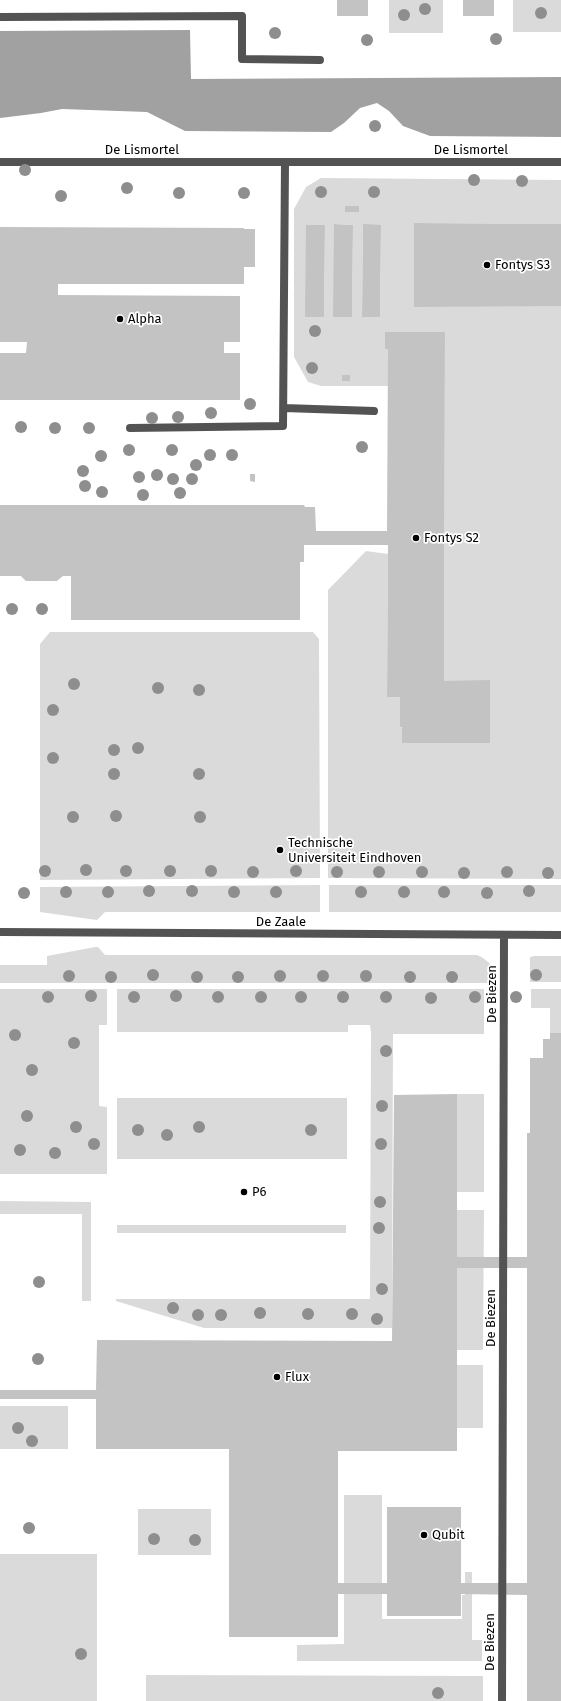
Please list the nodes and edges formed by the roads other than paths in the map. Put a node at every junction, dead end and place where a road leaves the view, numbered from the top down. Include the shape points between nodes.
1 (0, 17) edge
2 (320, 60) dead end
3 (0, 162) edge
4 (284, 162) junction
5 (561, 162) edge
6 (284, 408) junction
7 (374, 411) dead end
8 (130, 428) dead end
9 (0, 932) edge
10 (504, 935) junction
11 (561, 935) edge
12 (502, 1701) edge

1 - 2 street via 242,16 242,59
3 - 4 street, De Lismortel
4 - 5 street, De Lismortel
4 - 6 street
6 - 7 street
6 - 8 street via 283,426
9 - 10 street, De Zaale
10 - 11 street, De Zaale
10 - 12 street, De Biezen

